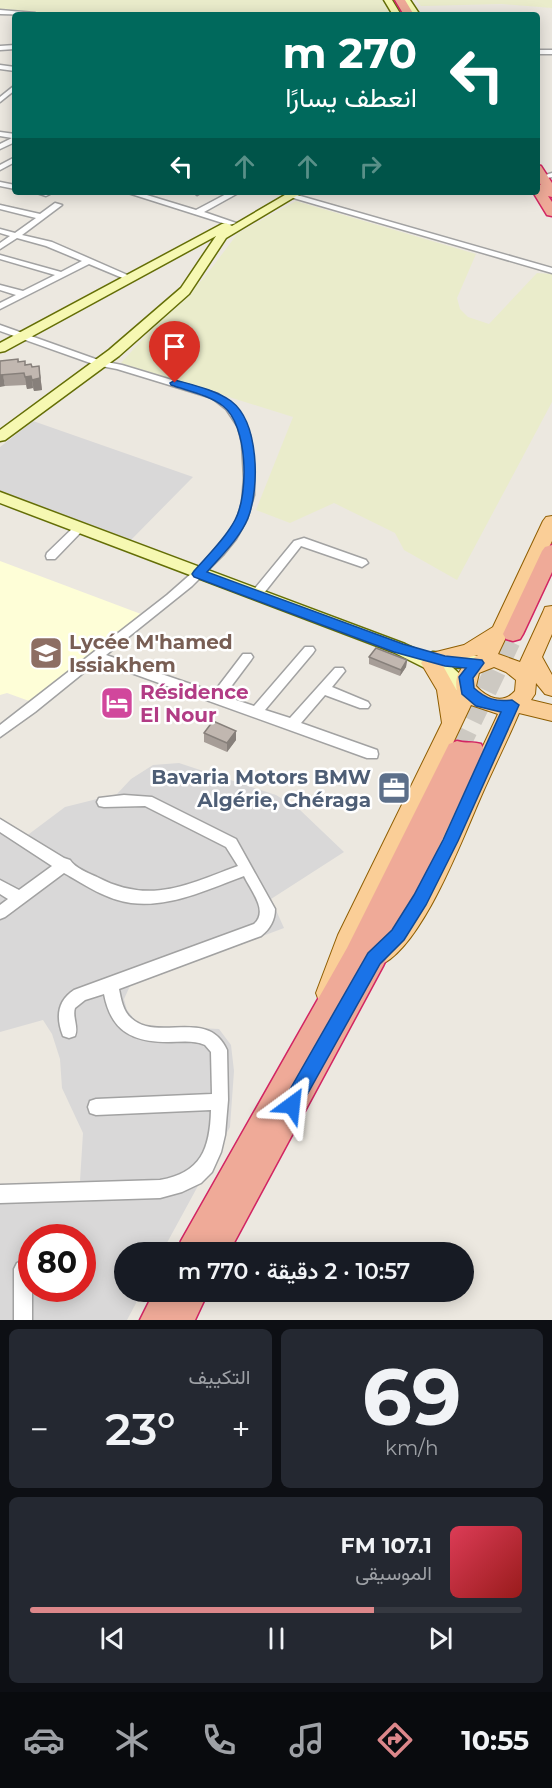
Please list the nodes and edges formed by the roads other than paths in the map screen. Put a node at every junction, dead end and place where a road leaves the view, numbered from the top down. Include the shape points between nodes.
1 (3, 67) edge
2 (0, 73) edge
3 (12, 90) edge
4 (0, 100) edge
5 (542, 177) edge
6 (552, 193) edge
7 (140, 195) edge
8 (155, 195) edge
9 (230, 195) edge
10 (289, 195) edge
11 (290, 195) edge
12 (300, 195) edge
13 (150, 198) junction
14 (58, 205) dead end
15 (0, 207) edge
16 (198, 212) junction
17 (552, 212) edge
18 (42, 217) junction
19 (232, 223) junction
20 (0, 231) edge
21 (16, 235) junction
22 (0, 247) edge
23 (185, 249) junction
24 (210, 256) junction
25 (0, 257) edge
26 (88, 261) junction
27 (552, 271) edge
28 (61, 274) junction
29 (128, 277) junction
30 (0, 287) edge
31 (23, 294) junction
32 (0, 306) edge
33 (0, 328) edge
34 (22, 336) junction
35 (0, 348) edge
36 (99, 363) junction
37 (0, 437) edge
38 (0, 497) edge
39 (552, 521) edge
40 (79, 528) junction
41 (552, 551) edge
42 (51, 556) dead end
43 (362, 563) dead end
44 (198, 574) junction
45 (552, 584) edge
46 (256, 595) junction
47 (552, 612) edge
48 (518, 640) junction
49 (309, 650) dead end
50 (97, 656) junction
51 (247, 657) dead end
52 (433, 661) junction
53 (481, 662) junction
54 (339, 671) dead end
55 (525, 681) junction
56 (323, 689) junction
57 (466, 689) junction
58 (552, 689) edge
59 (216, 698) junction
60 (552, 701) edge
61 (513, 704) junction
62 (363, 705) dead end
63 (256, 712) junction
64 (552, 713) edge
65 (288, 723) junction
66 (451, 724) junction
67 (0, 732) edge
68 (372, 754) dead end
69 (104, 802) dead end
70 (0, 825) edge
71 (65, 864) junction
72 (247, 868) junction
73 (0, 886) edge
74 (19, 898) junction
75 (0, 913) edge
76 (374, 958) junction
77 (110, 985) junction
78 (322, 1018) junction
79 (69, 1031) dead end
80 (219, 1102) junction
81 (96, 1107) dead end
82 (0, 1194) edge
83 (197, 1242) edge
84 (217, 1242) edge
85 (23, 1302) edge
86 (166, 1302) edge
87 (187, 1302) edge
88 (23, 1320) edge
89 (156, 1320) edge
90 (177, 1320) edge

1 - 2 street
3 - 4 street
5 - 6 highway
5 - 17 highway
7 - 13 street
8 - 13 street
9 - 16 street
10 - 19 main road
11 - 24 main road via 224,234
12 - 27 street
13 - 16 street
14 - 18 street
15 - 18 street
16 - 19 street
18 - 21 street
19 - 23 main road
20 - 21 street
21 - 22 street
21 - 26 street via 50,244
23 - 24 main road via 192,259
23 - 29 main road
24 - 36 main road via 185,291
25 - 28 street
26 - 28 street
26 - 29 street
28 - 31 street
29 - 34 main road
30 - 31 street
31 - 32 street
33 - 34 street
34 - 35 main road
34 - 36 street
36 - 37 main road
36 - 44 street via 215,396 239,417 247,445 248,497 242,519 229,540
38 - 40 main road
39 - 48 main road via 528,576
40 - 42 street
40 - 44 main road
41 - 48 highway
43 - 46 street via 298,543
44 - 46 main road
44 - 50 street
45 - 48 highway
46 - 52 main road
47 - 48 main road
48 - 52 main road
48 - 53 main road
48 - 55 main road
48 - 58 main road
49 - 63 street
50 - 59 street
50 - 67 street
51 - 59 street
52 - 53 main road
52 - 57 main road
52 - 66 main road via 448,690
53 - 55 main road via 503,662 518,670
53 - 57 main road via 466,677
54 - 56 street
55 - 60 main road
55 - 61 main road via 523,698
56 - 62 street
56 - 65 street via 293,723
57 - 61 main road via 481,703 502,707
57 - 66 main road
59 - 63 street
61 - 64 main road
61 - 76 main road via 420,900 398,935
63 - 65 street
65 - 68 street
66 - 78 main road via 343,951
69 - 72 street via 147,801 231,843
70 - 71 street
71 - 72 street via 105,888 132,897 187,890
71 - 74 street
72 - 77 street via 268,909 262,928
73 - 74 street
74 - 75 street
76 - 78 highway via 465,750
76 - 84 highway
77 - 79 street via 70,1003 66,1012
77 - 80 street via 115,1008 133,1030 142,1034 203,1035 216,1043
78 - 83 highway
80 - 81 street
80 - 82 street via 216,1143 208,1161 180,1185
85 - 88 street
86 - 89 highway
87 - 90 highway

